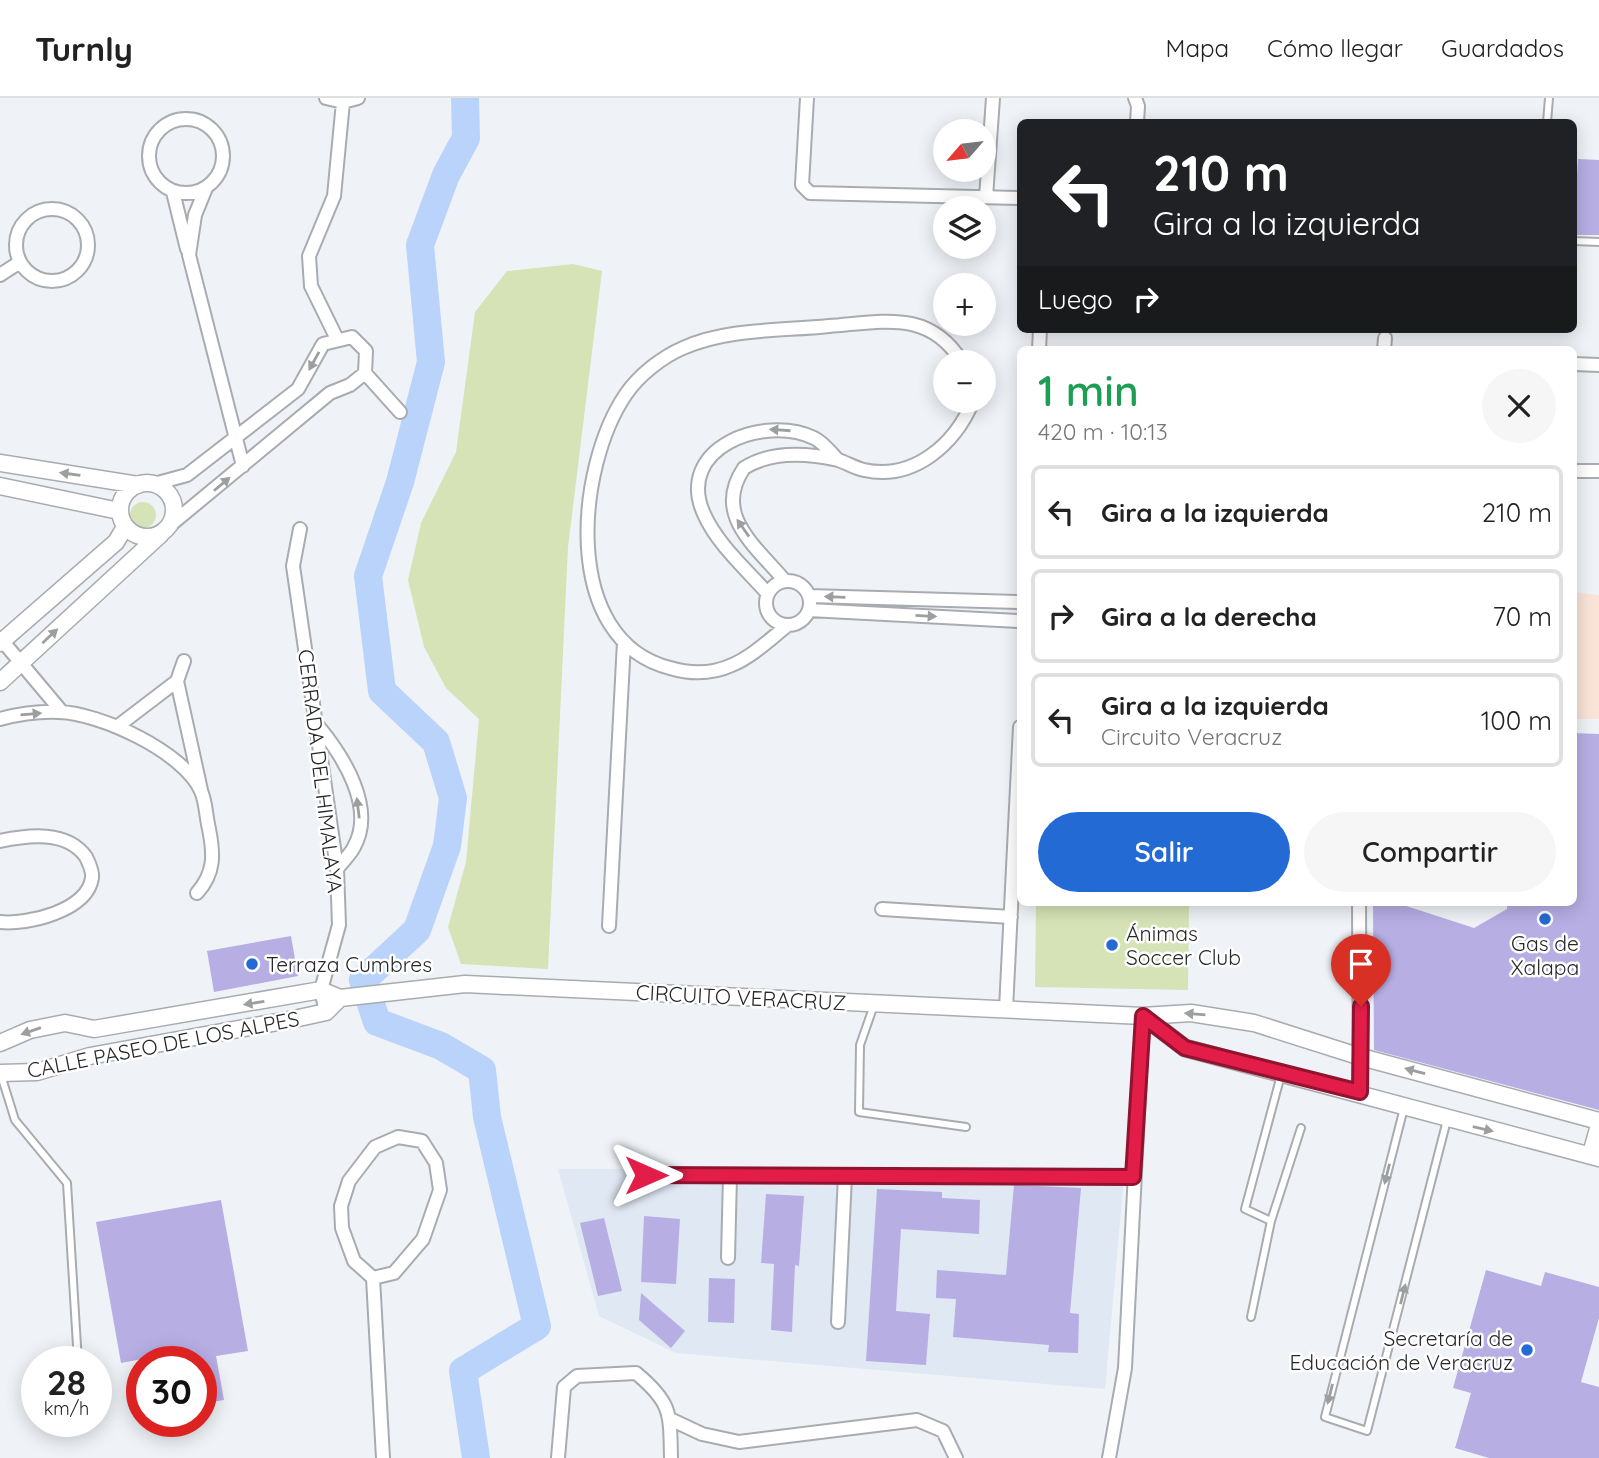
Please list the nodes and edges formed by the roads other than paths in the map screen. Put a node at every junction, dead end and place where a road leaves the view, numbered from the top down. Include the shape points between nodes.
1 (326, 98) edge
2 (358, 98) edge
3 (807, 98) edge
4 (993, 98) edge
5 (1135, 98) edge
6 (1549, 98) edge
7 (343, 102) junction
8 (1137, 119) edge
9 (1547, 119) edge
10 (206, 188) junction
11 (173, 192) junction
12 (942, 196) edge
13 (986, 196) edge
14 (996, 197) edge
15 (1017, 198) edge
16 (1577, 241) edge
17 (1599, 242) edge
18 (189, 256) junction
19 (20, 262) junction
20 (0, 275) edge
21 (337, 339) junction
22 (954, 350) edge
23 (1577, 364) edge
24 (1599, 365) edge
25 (365, 373) junction
26 (400, 412) dead end
27 (968, 413) edge
28 (234, 439) junction
29 (838, 460) junction
30 (0, 463) edge
31 (243, 466) junction
32 (1577, 471) edge
33 (1599, 471) edge
34 (155, 484) junction
35 (138, 485) junction
36 (0, 486) edge
37 (122, 519) junction
38 (300, 529) dead end
39 (165, 530) junction
40 (785, 581) junction
41 (768, 594) junction
42 (809, 596) junction
43 (900, 599) junction
44 (970, 601) junction
45 (1017, 602) edge
46 (809, 610) junction
47 (899, 615) junction
48 (772, 618) junction
49 (969, 618) junction
50 (1017, 621) edge
51 (788, 625) junction
52 (1, 640) edge
53 (624, 642) junction
54 (764, 643) junction
55 (184, 661) dead end
56 (19, 665) junction
57 (177, 681) junction
58 (0, 682) edge
59 (62, 712) junction
60 (0, 719) edge
61 (118, 726) junction
62 (318, 726) junction
63 (201, 790) junction
64 (1017, 790) edge
65 (0, 841) edge
66 (337, 869) junction
67 (197, 893) dead end
68 (1359, 906) edge
69 (882, 909) dead end
70 (1011, 917) junction
71 (0, 922) edge
72 (609, 926) dead end
73 (321, 990) junction
74 (346, 997) junction
75 (875, 1003) junction
76 (1006, 1009) junction
77 (326, 1012) junction
78 (1143, 1016) junction
79 (3, 1043) edge
80 (1361, 1057) junction
81 (7, 1073) edge
82 (1281, 1073) junction
83 (1360, 1092) junction
84 (1404, 1108) junction
85 (1447, 1120) junction
86 (1599, 1123) edge
87 (966, 1127) dead end
88 (1301, 1128) dead end
89 (1595, 1156) edge
90 (646, 1175) dead end
91 (730, 1175) junction
92 (845, 1176) junction
93 (1133, 1177) junction
94 (1271, 1221) junction
95 (728, 1258) dead end
96 (373, 1279) junction
97 (1251, 1317) dead end
98 (838, 1322) dead end
99 (77, 1346) edge
100 (670, 1419) junction
101 (383, 1458) edge
102 (558, 1458) edge
103 (671, 1458) edge
104 (956, 1458) edge
105 (1109, 1458) edge

1 - 7 street
2 - 7 street
3 - 12 street via 805,191
4 - 13 street
5 - 8 street
6 - 9 lane
7 - 21 street via 334,196 309,256 311,286
10 - 11 street via 196,193
10 - 11 street via 221,168 221,144 206,124 182,119 159,129 148,151 154,176
10 - 18 street via 194,215
11 - 18 street
14 - 15 street
16 - 17 lane
18 - 28 street
19 - 19 street via 37,278 61,280 80,267 86,256 86,233 71,214 48,209 37,212 19,228 16,251
19 - 20 street
21 - 25 street via 352,337 366,351
21 -> 28 street via 323,344 298,389
22 - 53 street via 928,328 897,320 724,336 683,348 652,367 627,393 606,431 592,475 589,569 596,598
23 - 24 street
25 - 26 street
25 - 31 street via 330,393
27 - 29 street via 947,444 921,463 891,472 863,470
28 - 31 street
28 - 34 street via 187,475
40 -> 29 street via 734,514 730,496 735,481 744,468 775,454
29 -> 41 street via 817,439 774,428 737,437 706,464 699,486 703,512
35 -> 30 street
39 -> 31 street
32 - 33 street
34 - 35 street
34 - 39 street via 174,510
35 - 37 street via 124,495
36 - 37 street
37 - 39 street via 145,538
37 - 52 street via 116,542
38 - 62 street, CERRADA DEL HIMALAYA via 293,566
56 -> 39 street
40 - 41 street
40 - 42 street via 800,584
41 - 48 street
43 -> 42 street
42 - 46 street
43 - 44 street
43 - 47 street
44 - 45 street
44 - 49 street
46 - 47 street
46 - 51 street via 801,621
47 -> 49 street
48 - 51 street
48 - 54 street
49 - 50 street
51 - 54 street
52 - 56 street
53 - 54 street via 656,665 686,672 730,666
53 - 72 street
55 - 57 street
56 - 58 street
56 - 59 street
57 - 61 street
57 - 63 street
60 -> 59 street
59 - 61 street
61 - 63 street via 170,756
62 - 66 street, CERRADA DEL HIMALAYA
66 -> 62 street via 355,846 360,812 342,754
63 - 67 street via 214,855 208,881
64 - 70 street
65 - 71 street via 53,837 79,847 92,877 85,894 42,919
66 - 73 street, CERRADA DEL HIMALAYA via 339,925
68 - 80 street
69 - 70 street
70 - 76 street
73 - 74 street, CIRCUITO VERACRUZ
73 - 77 street, CERRADA DEL HIMALAYA
73 -> 79 street, CALLE PASEO DE LOS ALPES via 94,1029 65,1023 30,1030
74 - 75 street, CIRCUITO VERACRUZ via 466,984
74 - 77 street
75 - 76 street, CIRCUITO VERACRUZ
75 - 87 lane via 860,1045 859,1112
76 - 78 street, CIRCUITO VERACRUZ
77 - 81 street, CALLE PASEO DE LOS ALPES via 90,1056 37,1072
80 -> 78 street, CIRCUITO VERACRUZ via 1254,1023 1191,1013
78 - 82 street via 1185,1048
78 - 93 street
79 - 81 street
80 - 83 street
86 -> 80 street, CIRCUITO VERACRUZ
81 - 99 lane via 15,1120 67,1183
82 - 83 street
82 - 94 lane via 1245,1209
83 - 84 street
84 - 85 street
84 -> 85 lane via 1325,1417 1367,1431
85 -> 89 street
86 - 89 street
88 - 94 lane
90 - 91 street
91 - 92 street
91 - 95 street
92 - 93 street
92 - 98 street
93 - 105 street via 1125,1368
94 - 97 lane
96 - 96 street via 394,1273 423,1239 440,1190 436,1163 422,1141 398,1138 375,1147 349,1181 341,1206 342,1228 354,1261
96 - 101 street
100 - 102 street via 661,1394 636,1373 577,1376 564,1387
100 - 103 street
100 - 104 street via 702,1434 739,1443 917,1420 943,1431

